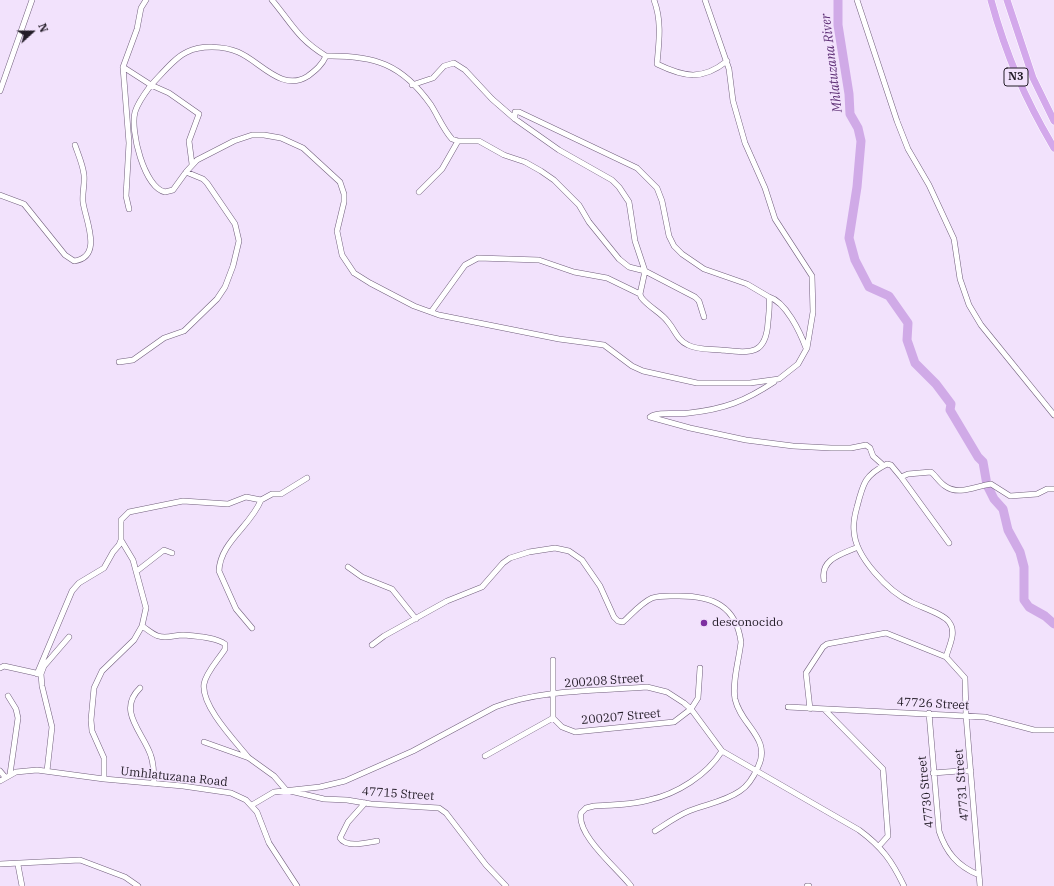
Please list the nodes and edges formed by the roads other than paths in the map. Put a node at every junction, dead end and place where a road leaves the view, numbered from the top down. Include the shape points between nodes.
1 (32, 0) edge
2 (146, 0) edge
3 (272, 0) edge
4 (654, 0) edge
5 (705, 0) edge
6 (857, 0) edge
7 (991, 0) edge
8 (1007, 0) edge
9 (326, 56) junction
10 (727, 61) junction
11 (122, 67) junction
12 (151, 85) junction
13 (412, 85) junction
14 (0, 91) edge
15 (515, 120) junction
16 (1054, 122) edge
17 (458, 141) junction
18 (75, 145) dead end
19 (1054, 148) edge
20 (192, 164) junction
21 (186, 172) junction
22 (419, 192) dead end
23 (0, 195) edge
24 (129, 209) dead end
25 (645, 271) junction
26 (640, 294) junction
27 (769, 297) junction
28 (431, 312) junction
29 (704, 317) dead end
30 (807, 348) junction
31 (119, 362) dead end
32 (778, 379) junction
33 (1054, 415) edge
34 (881, 463) junction
35 (901, 477) junction
36 (307, 478) dead end
37 (1054, 489) edge
38 (261, 500) junction
39 (121, 540) junction
40 (949, 542) dead end
41 (858, 547) junction
42 (172, 553) dead end
43 (348, 567) dead end
44 (137, 571) junction
45 (824, 580) dead end
46 (416, 619) junction
47 (142, 626) junction
48 (252, 628) dead end
49 (69, 637) dead end
50 (372, 645) dead end
51 (946, 657) junction
52 (553, 660) dead end
53 (0, 668) edge
54 (700, 668) dead end
55 (39, 674) junction
56 (140, 688) dead end
57 (552, 694) junction
58 (8, 696) dead end
59 (788, 707) dead end
60 (691, 709) junction
61 (810, 709) junction
62 (825, 710) junction
63 (929, 713) junction
64 (966, 715) junction
65 (553, 718) junction
66 (1054, 730) edge
67 (204, 742) dead end
68 (722, 751) junction
69 (485, 756) dead end
70 (249, 758) junction
71 (0, 771) edge
72 (47, 771) junction
73 (756, 772) junction
74 (971, 772) junction
75 (933, 774) junction
76 (7, 775) junction
77 (104, 779) junction
78 (0, 780) edge
79 (154, 784) junction
80 (320, 787) junction
81 (286, 790) junction
82 (324, 799) junction
83 (365, 803) junction
84 (252, 805) junction
85 (655, 831) dead end
86 (376, 841) dead end
87 (879, 846) junction
88 (0, 864) edge
89 (18, 864) junction
90 (979, 875) junction
91 (22, 886) edge
92 (138, 886) edge
93 (297, 886) edge
94 (506, 886) edge
95 (631, 886) edge
96 (904, 886) edge
97 (980, 886) edge

1 - 14 street
2 - 11 street via 141,8 137,29
3 - 9 street via 296,33
4 - 10 street via 660,36 657,64 681,73 705,75
5 - 10 street
6 - 33 street via 902,135 954,239 960,278 969,305 981,325
7 - 19 highway, N3 via 1018,82
8 - 16 highway, N3 via 1033,78
9 - 12 street via 317,70 295,82 280,78 238,52 213,47 196,49 183,54
9 - 13 street via 352,56 384,63 398,71
10 - 30 street via 739,126 775,219 812,276 813,312
11 - 12 street
11 - 24 street via 130,143 126,196
12 - 20 street via 176,97 199,114 189,139
12 - 21 street via 135,112 135,133 140,155 152,183 162,191 173,190
13 - 15 street via 433,78 444,66 454,63 465,70
13 - 17 street via 425,98 449,136
15 - 25 street via 559,150 612,180 619,187 629,202 635,241
15 - 27 street via 515,112 518,112 637,168 657,188 669,236 682,254 704,269 747,284
17 - 22 street via 442,169
17 - 25 street via 479,141 542,171 578,205 619,259 628,267
18 - 23 street via 84,174 84,205 91,233 88,252 82,259 74,261 65,255 24,204
20 - 21 street
20 - 28 street via 230,143 252,135 281,138 303,148 342,188 344,202 338,218 337,231 342,255 354,273 414,306
21 - 31 street via 207,183 236,224 239,241 225,286 217,299 184,331 164,338 132,360
25 - 26 street
25 - 29 street via 695,297 699,301
26 - 27 street via 645,302 668,321 676,336 686,344 740,352 753,351 765,342 768,332
26 - 28 street via 607,278 574,272 539,260 478,258 465,265
27 - 30 street via 778,301 793,321
28 - 32 street via 439,316 559,339 604,345 643,371 696,383 750,384
30 - 32 street via 798,364
32 - 34 street via 742,402 708,411 650,417 746,440 831,448 866,445
34 - 35 street via 892,465
34 - 41 street via 869,474 859,499 854,531
35 - 37 street via 928,471 955,491 991,484 1010,496 1037,494
35 - 40 street
36 - 38 street via 281,494 272,494
38 - 39 street via 246,497 228,504 183,501 134,510 125,514 121,520
38 - 48 street via 248,523 225,550 219,565 219,571 236,609
39 - 44 street via 130,553
39 - 55 street via 104,568 79,583 72,591
41 - 45 street via 828,562 822,572
41 - 51 street via 867,563 889,587 909,601 949,621 953,631
42 - 44 street via 164,550
43 - 46 street via 392,589
44 - 47 street via 146,608
46 - 50 street
46 - 73 street via 447,601 482,587 510,558 555,548 568,551 582,560 594,576 618,621 623,622 647,601 660,596 711,599 733,618 740,634 736,702 760,741 762,760
47 - 70 street via 162,637 182,635 224,643 225,650 206,679 204,689 217,718
47 - 77 street via 134,640 102,671 94,688 92,731 104,758
49 - 55 street
51 - 61 street via 883,633 827,644 809,666 806,676
51 - 64 street, 47731 Street via 962,673 965,682
52 - 57 street
53 - 55 street via 4,666
54 - 60 street via 698,698
55 - 72 street via 52,727
56 - 79 street via 131,701 133,721 151,755
57 - 60 street, 200208 Street via 657,688 676,696
57 - 65 street
57 - 80 street, 200208 Street via 523,698 495,707 413,751 361,775
58 - 76 street via 18,718 15,747
59 - 61 street, 47726 Street
60 - 65 street, 200207 Street via 670,723 574,732 562,727
60 - 68 street, 200208 Street
61 - 62 street, 47726 Street
62 - 63 street, 47726 Street
62 - 87 street via 883,769 888,836
63 - 64 street, 47726 Street
63 - 75 street, 47730 Street
64 - 66 street, 47726 Street via 994,718 1034,730
64 - 74 street, 47731 Street
65 - 69 street
67 - 70 street
68 - 73 street, 200208 Street
68 - 95 street via 705,772 664,796 647,801 594,806 586,808 582,813 581,823 584,830
70 - 81 street via 274,776
71 - 76 street
72 - 76 street, Umhlatuzana Road via 22,770
72 - 77 street, Umhlatuzana Road
73 - 85 street via 744,788 735,794 688,811
73 - 87 street, 200208 Street via 859,830
74 - 75 street
74 - 90 street, 47731 Street
75 - 90 street, 47730 Street via 939,830 946,848 960,865
76 - 78 street, Umhlatuzana Road
77 - 79 street, Umhlatuzana Road
79 - 84 street, Umhlatuzana Road via 220,790 238,796
80 - 81 street, 200208 Street
80 - 82 street
81 - 82 street, 47715 Street
81 - 84 street, 200208 Street via 274,792
82 - 83 street, 47715 Street
83 - 86 street via 348,822 340,838 346,843
83 - 94 street, 47715 Street via 439,808 446,813 486,865
84 - 93 street via 269,843
87 - 96 street, 200208 Street via 889,857
88 - 89 street
89 - 91 street
89 - 92 street via 80,860 125,877
90 - 97 street, 47731 Street

